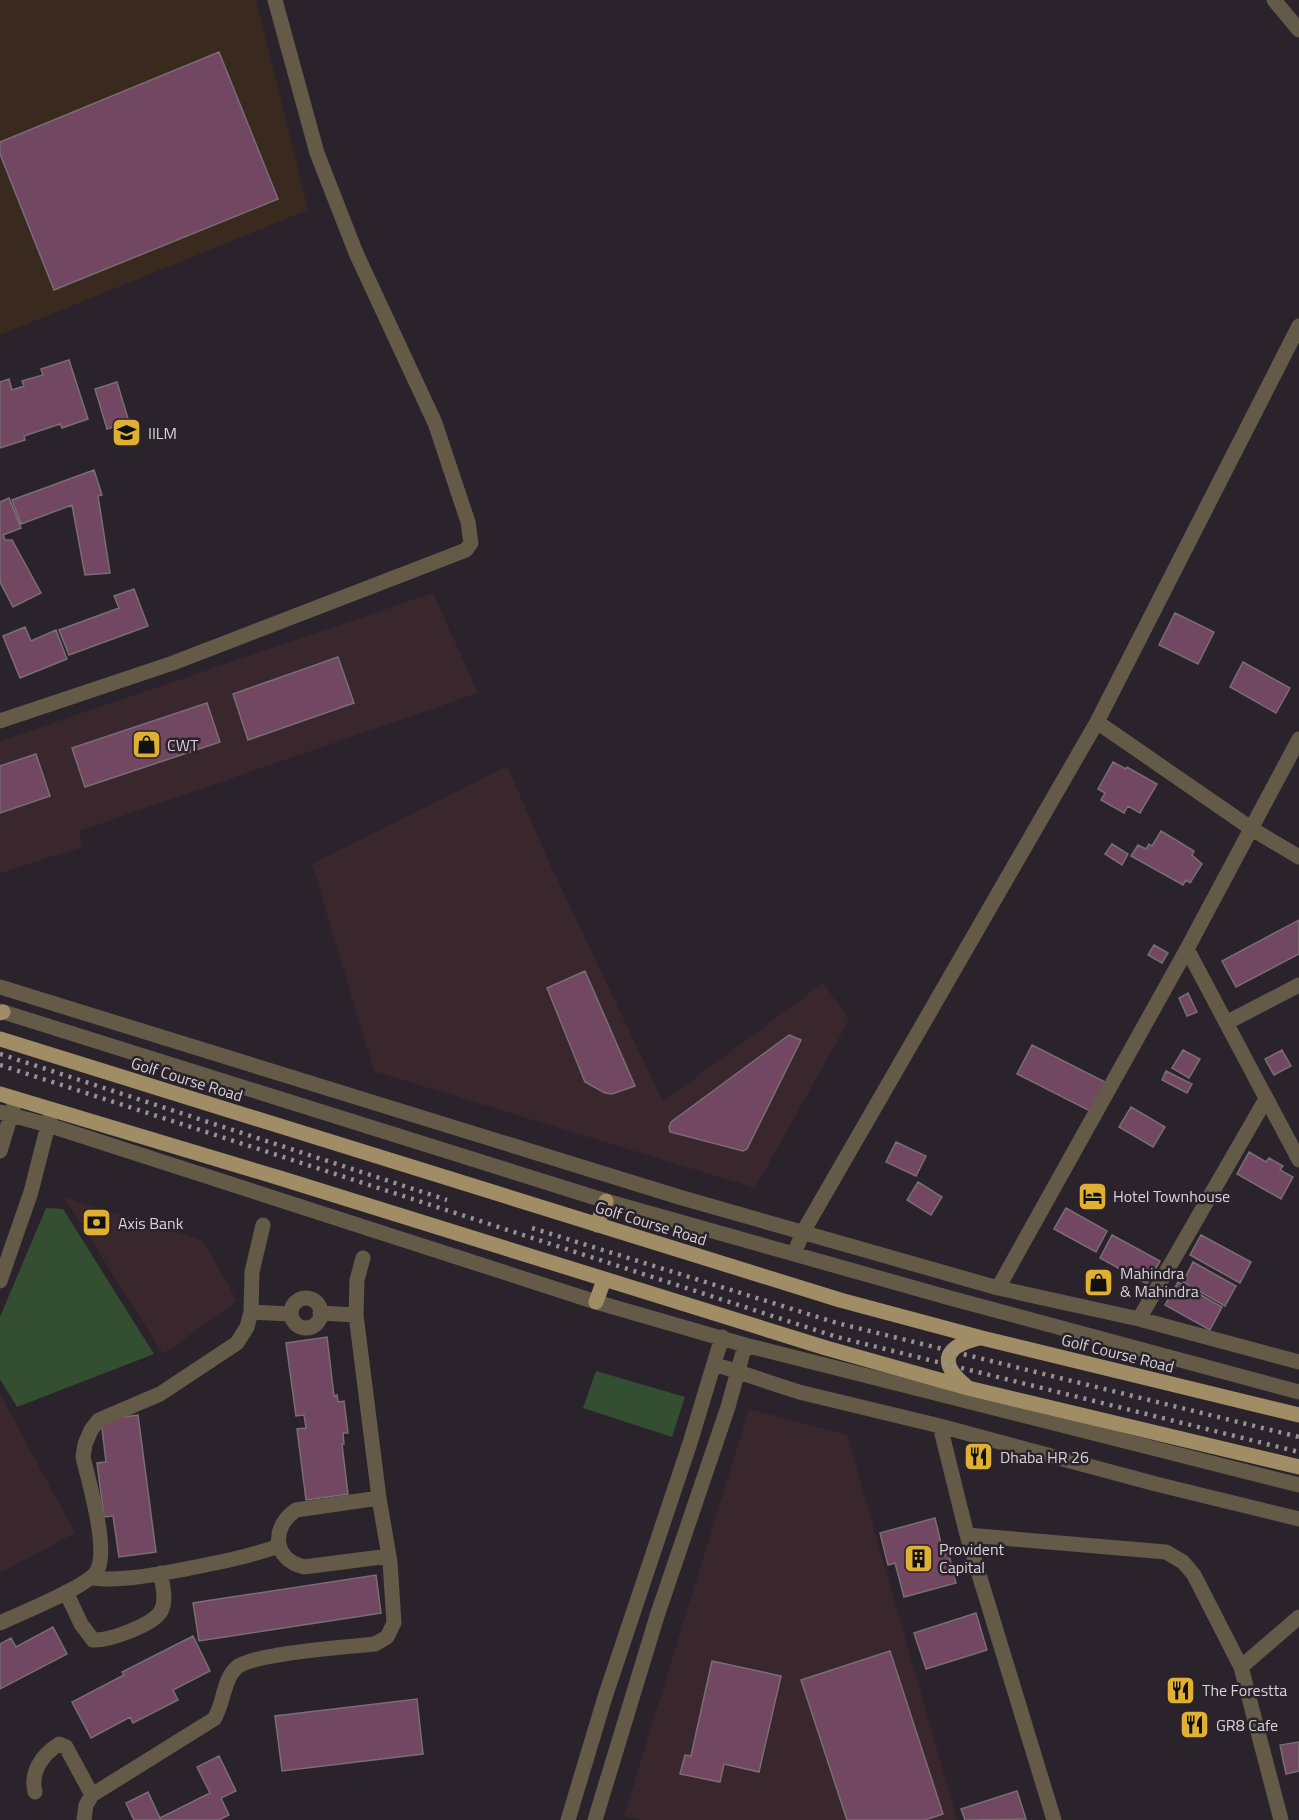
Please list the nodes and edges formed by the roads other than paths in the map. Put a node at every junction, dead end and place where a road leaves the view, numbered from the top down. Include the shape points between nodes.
1 (275, 0) edge
2 (1274, 0) edge
3 (1299, 30) edge
4 (1299, 326) edge
5 (0, 721) edge
6 (1097, 722) junction
7 (1299, 740) edge
8 (1252, 829) junction
9 (1299, 857) edge
10 (1187, 949) junction
11 (1299, 985) edge
12 (0, 987) edge
13 (1, 1012) edge
14 (1226, 1023) junction
15 (0, 1039) edge
16 (0, 1094) edge
17 (16, 1099) junction
18 (1266, 1099) junction
19 (52, 1109) junction
20 (6, 1113) edge
21 (48, 1125) junction
22 (1295, 1144) edge
23 (0, 1151) edge
24 (1299, 1160) edge
25 (606, 1202) junction
26 (263, 1225) dead end
27 (597, 1225) junction
28 (803, 1232) junction
29 (794, 1254) junction
30 (363, 1258) dead end
31 (604, 1280) junction
32 (0, 1281) edge
33 (998, 1288) junction
34 (596, 1302) junction
35 (251, 1312) junction
36 (291, 1314) junction
37 (320, 1314) junction
38 (356, 1315) junction
39 (1139, 1319) junction
40 (722, 1337) junction
41 (982, 1338) junction
42 (746, 1346) junction
43 (1299, 1362) edge
44 (714, 1364) junction
45 (739, 1373) junction
46 (968, 1388) junction
47 (1299, 1392) edge
48 (1299, 1415) edge
49 (940, 1426) junction
50 (1299, 1467) edge
51 (1299, 1485) edge
52 (379, 1498) junction
53 (1299, 1519) edge
54 (967, 1535) junction
55 (279, 1546) junction
56 (389, 1556) junction
57 (161, 1573) junction
58 (92, 1578) junction
59 (66, 1592) junction
60 (633, 1609) junction
61 (657, 1616) junction
62 (1299, 1617) edge
63 (0, 1623) edge
64 (1241, 1667) junction
65 (605, 1697) junction
66 (630, 1703) junction
67 (35, 1792) dead end
68 (92, 1795) junction
69 (84, 1820) edge
70 (568, 1820) edge
71 (595, 1820) edge
72 (1054, 1820) edge
73 (1281, 1820) edge

1 - 5 street via 317,153 356,253 435,423 468,522 471,543 466,550 173,663
2 - 3 street
4 - 6 street
6 - 8 street
6 - 28 street
7 - 8 street
8 - 9 street
8 - 10 street
10 - 14 street
10 - 33 street
11 - 14 street
12 - 28 street via 668,1194
13 - 25 street
14 - 18 street
15 - 27 main road, Golf Course Road
16 - 17 main road
17 - 19 main road
17 - 20 street
18 - 22 street
18 - 39 street
19 - 21 street
19 - 31 main road
20 - 21 street
20 - 23 street
21 - 32 street via 31,1192
21 - 34 street
22 - 24 street
25 - 27 main road
25 - 29 street
26 - 35 street via 252,1272
27 - 41 main road, Golf Course Road via 783,1283
28 - 29 street
28 - 33 street
29 - 47 street
30 - 38 street via 357,1280
31 - 34 main road
31 - 46 main road
33 - 39 street
34 - 40 street
35 - 36 street
35 - 58 street via 237,1343 160,1394 99,1420 91,1430 84,1457 102,1558
36 - 37 street via 294,1323 308,1328 317,1323
36 - 37 street via 296,1301 305,1298 318,1304
37 - 38 street
38 - 52 street
39 - 43 street
40 - 42 street
40 - 44 street
41 - 46 main road via 962,1342 950,1352 948,1365 952,1374
41 - 48 main road, Golf Course Road
42 - 45 street
42 - 51 street
44 - 45 street
44 - 60 street
45 - 49 street via 799,1392
45 - 61 street
46 - 50 main road
49 - 53 street
49 - 54 street
52 - 55 street via 296,1510 282,1523
52 - 56 street
54 - 64 street via 1166,1552 1183,1562 1194,1575
54 - 72 street
55 - 56 street via 291,1564 304,1567
55 - 57 street
56 - 68 street via 394,1623 387,1637 375,1644 246,1662 236,1668 228,1682 214,1719
57 - 58 street
57 - 59 street via 161,1610 154,1618 104,1641 93,1640
58 - 59 street
59 - 63 street
60 - 61 street
60 - 65 street
61 - 66 street
62 - 64 street
64 - 73 street
65 - 66 street
65 - 70 street
66 - 71 street
67 - 68 street via 32,1780 38,1766 59,1744 66,1747
68 - 69 street

